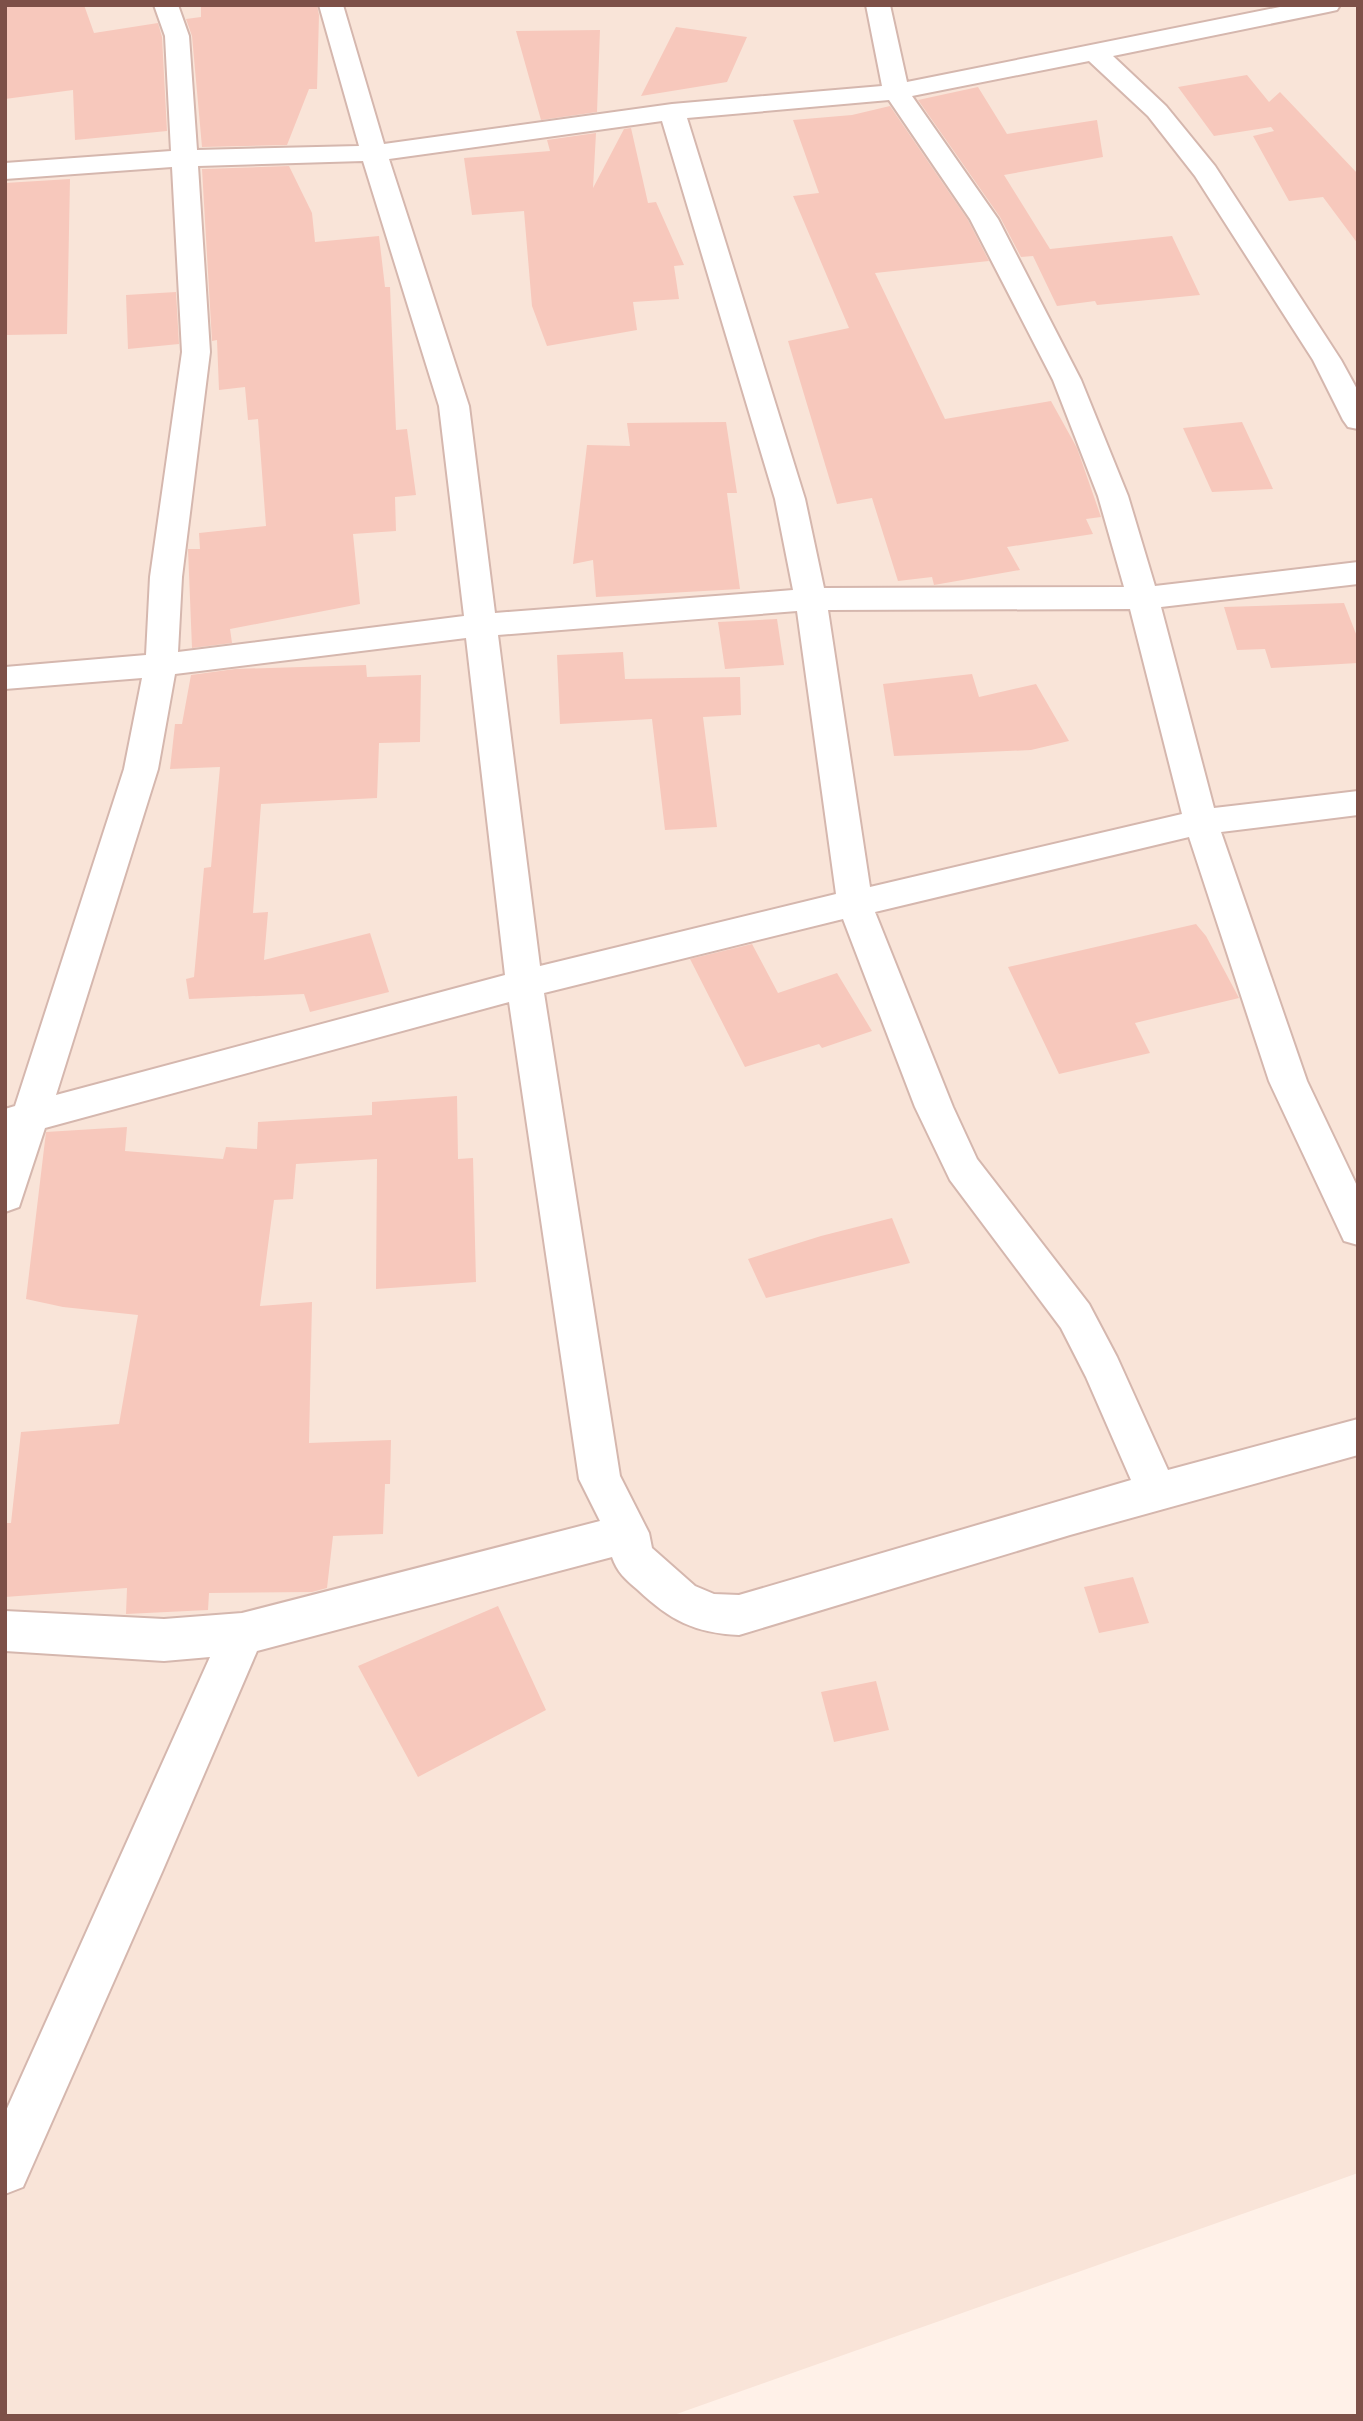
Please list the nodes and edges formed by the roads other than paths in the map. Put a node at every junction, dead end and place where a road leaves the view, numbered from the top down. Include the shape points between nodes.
1 (166, 5) edge
2 (331, 5) edge
3 (878, 5) edge
4 (1328, 5) edge
5 (1095, 53) junction
6 (897, 92) junction
7 (672, 112) junction
8 (374, 153) junction
9 (183, 158) junction
10 (5, 171) edge
11 (1358, 421) edge
12 (1358, 573) edge
13 (1143, 598) junction
14 (811, 599) junction
15 (480, 625) junction
16 (161, 665) junction
17 (5, 678) edge
18 (1358, 803) edge
19 (1201, 822) junction
20 (855, 905) junction
21 (523, 983) junction
22 (18, 1121) edge
23 (5, 1196) edge
24 (1358, 1229) edge
25 (1358, 1437) edge
26 (1158, 1494) junction
27 (628, 1533) junction
28 (5, 1631) edge
29 (242, 1634) junction
30 (5, 2169) edge

1 - 9 street via 177,36
2 - 8 street
3 - 6 street
4 - 5 street
5 - 6 street
5 - 11 street via 1157,111 1206,172 1327,360
6 - 7 street
6 - 13 street via 984,219 1067,380 1113,496
7 - 8 street
7 - 14 street via 790,499
8 - 9 street
8 - 15 street via 454,406
9 - 10 street
9 - 16 street via 196,352 166,577
12 - 13 street
13 - 14 street
13 - 19 street
14 - 15 street
14 - 20 street
15 - 16 street
15 - 21 street
16 - 17 street
16 - 22 street via 141,769
18 - 19 street
19 - 20 street
19 - 24 street via 1288,1081
20 - 21 street
20 - 26 street via 963,1169 1075,1315
21 - 22 street
21 - 27 street via 600,1479
22 - 23 street
25 - 26 street
26 - 27 street via 738,1615 714,1614 680,1601 633,1558
27 - 29 street
28 - 29 street via 164,1640
29 - 30 street

